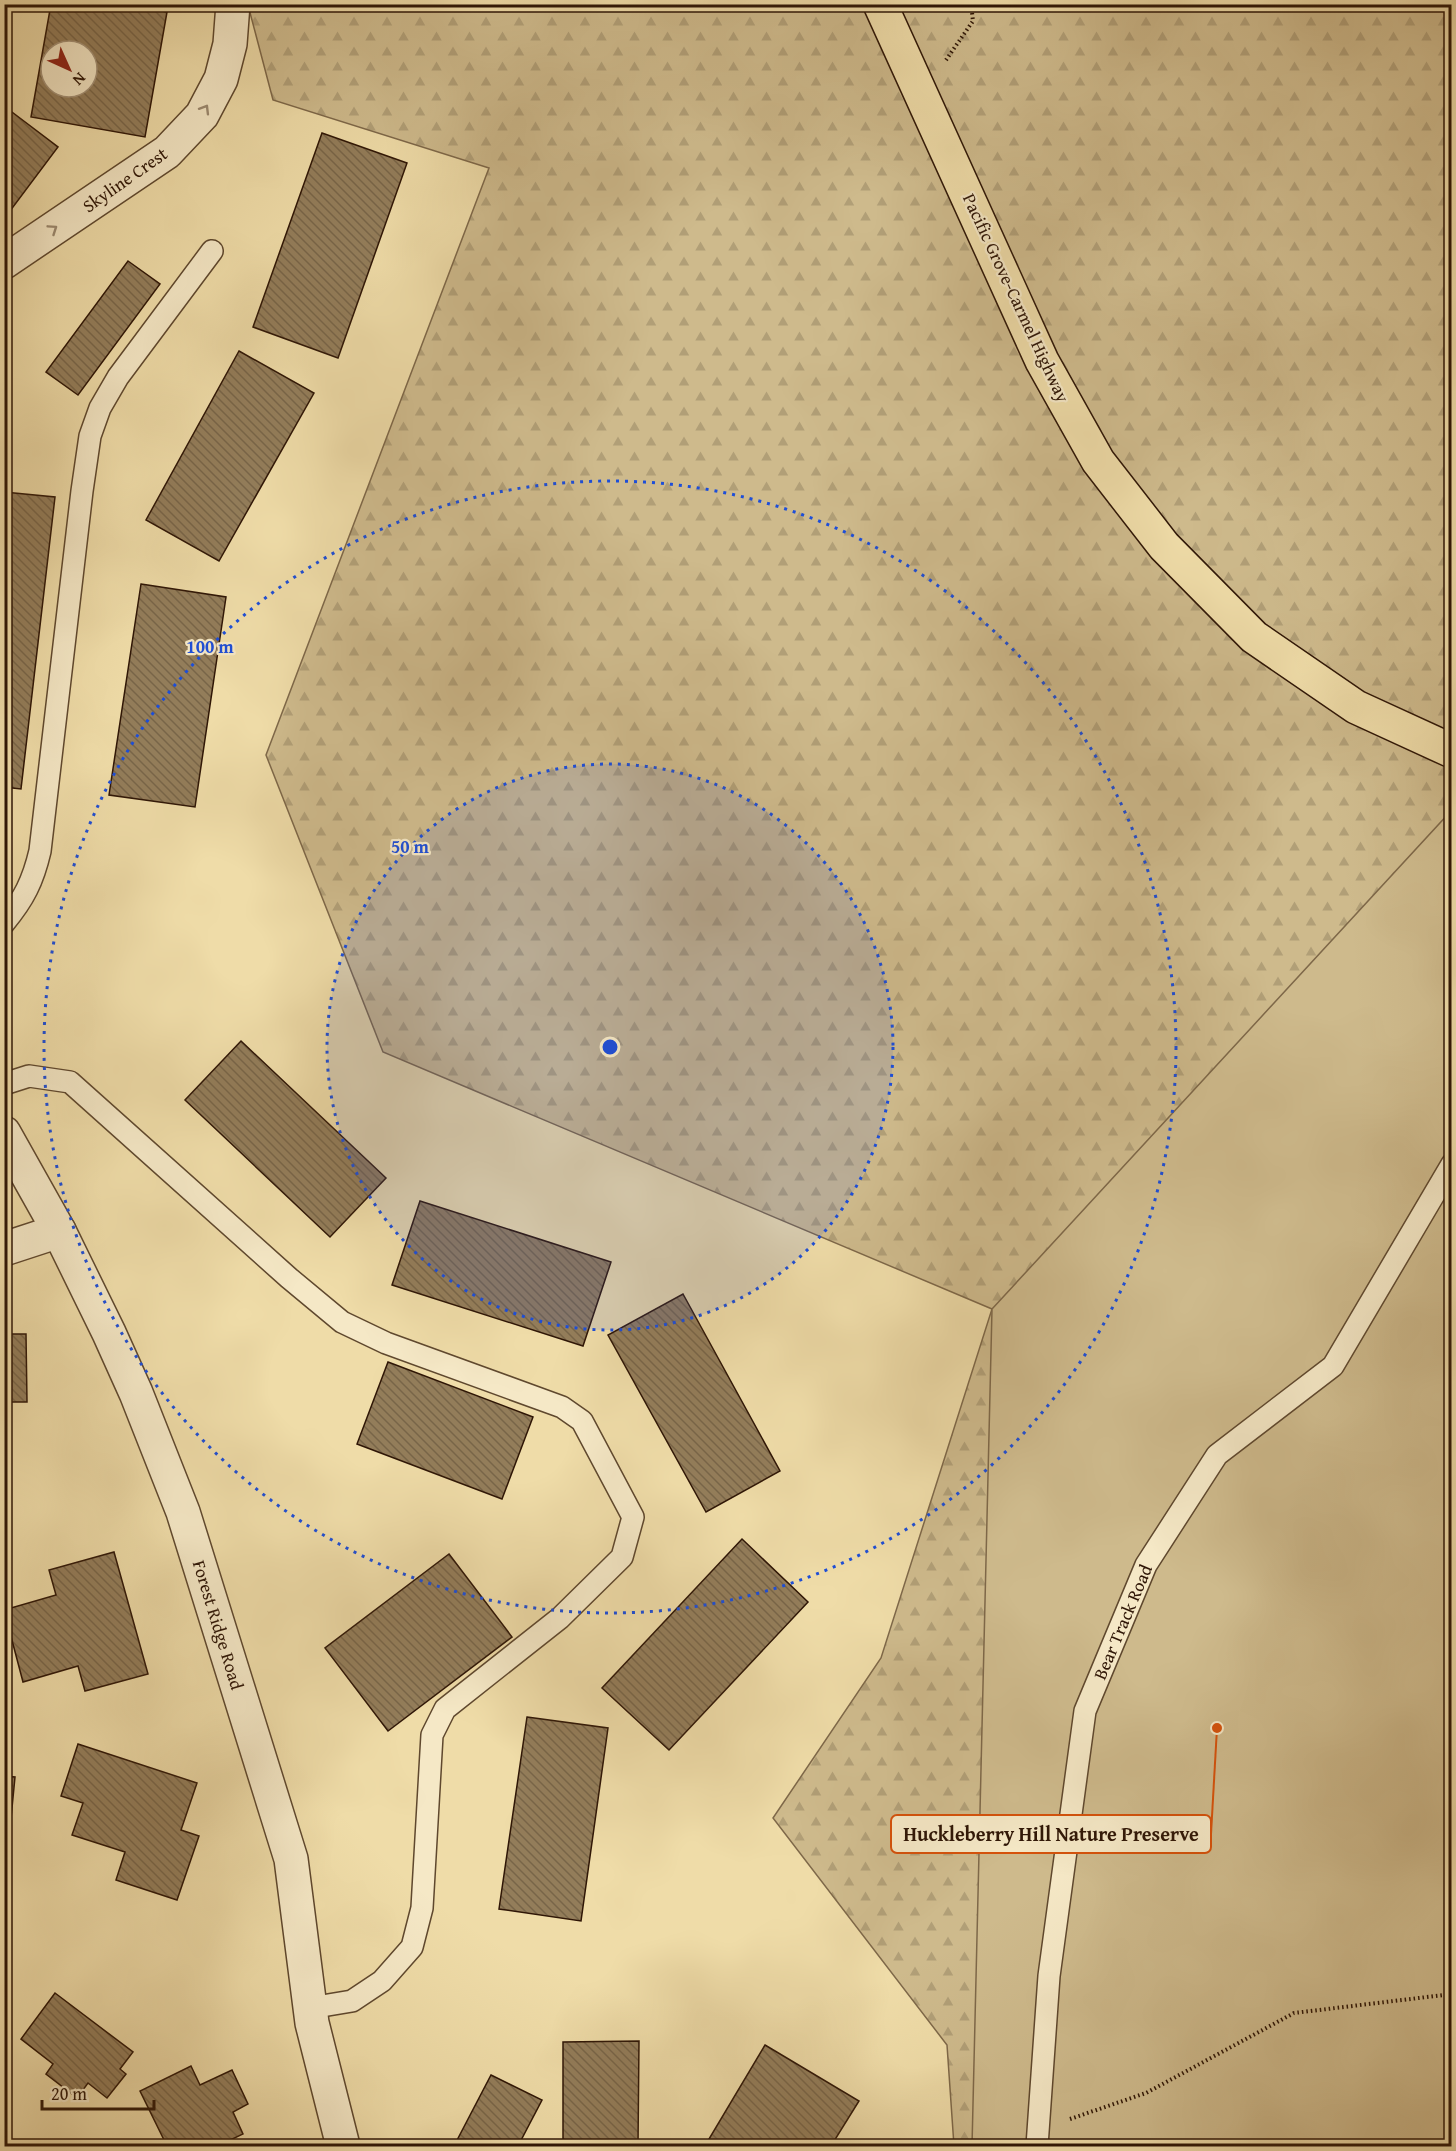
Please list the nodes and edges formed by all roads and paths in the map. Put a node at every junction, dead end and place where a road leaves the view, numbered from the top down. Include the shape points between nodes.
1 (233, 4) edge
2 (880, 4) edge
3 (971, 4) edge
4 (921, 94) junction
5 (212, 251) dead end
6 (4, 262) edge
7 (1452, 751) edge
8 (4, 923) edge
9 (4, 1084) edge
10 (4, 1133) edge
11 (1452, 1164) edge
12 (59, 1231) junction
13 (4, 1249) edge
14 (1452, 1994) edge
15 (310, 2008) junction
16 (1037, 2138) edge
17 (343, 2146) edge

6 -> 1 street, Skyline Crest via 166,152 202,115 221,79 230,44
2 - 4 main road, Pacific Grove-Carmel Highway
3 - 4 path via 973,21
4 - 7 main road, Pacific Grove-Carmel Highway via 1042,361 1098,461 1164,546 1254,637 1356,707
5 - 8 lane via 118,377 90,436 40,851 34,877 21,903
9 - 15 lane via 29,1076 70,1082 342,1322 386,1343 562,1407 582,1421 633,1517 622,1557 560,1618 445,1709 432,1735 422,1908 412,1947 382,1982 352,2001
10 - 12 street, Forest Ridge Road
11 - 16 lane, Bear Track Road via 1332,1366 1217,1455 1146,1565 1085,1711 1048,1976
12 - 13 street
12 - 15 street, Forest Ridge Road via 136,1393 183,1512 291,1859
14 - 16 path via 1294,2013 1146,2093
15 - 17 street, Forest Ridge Road

